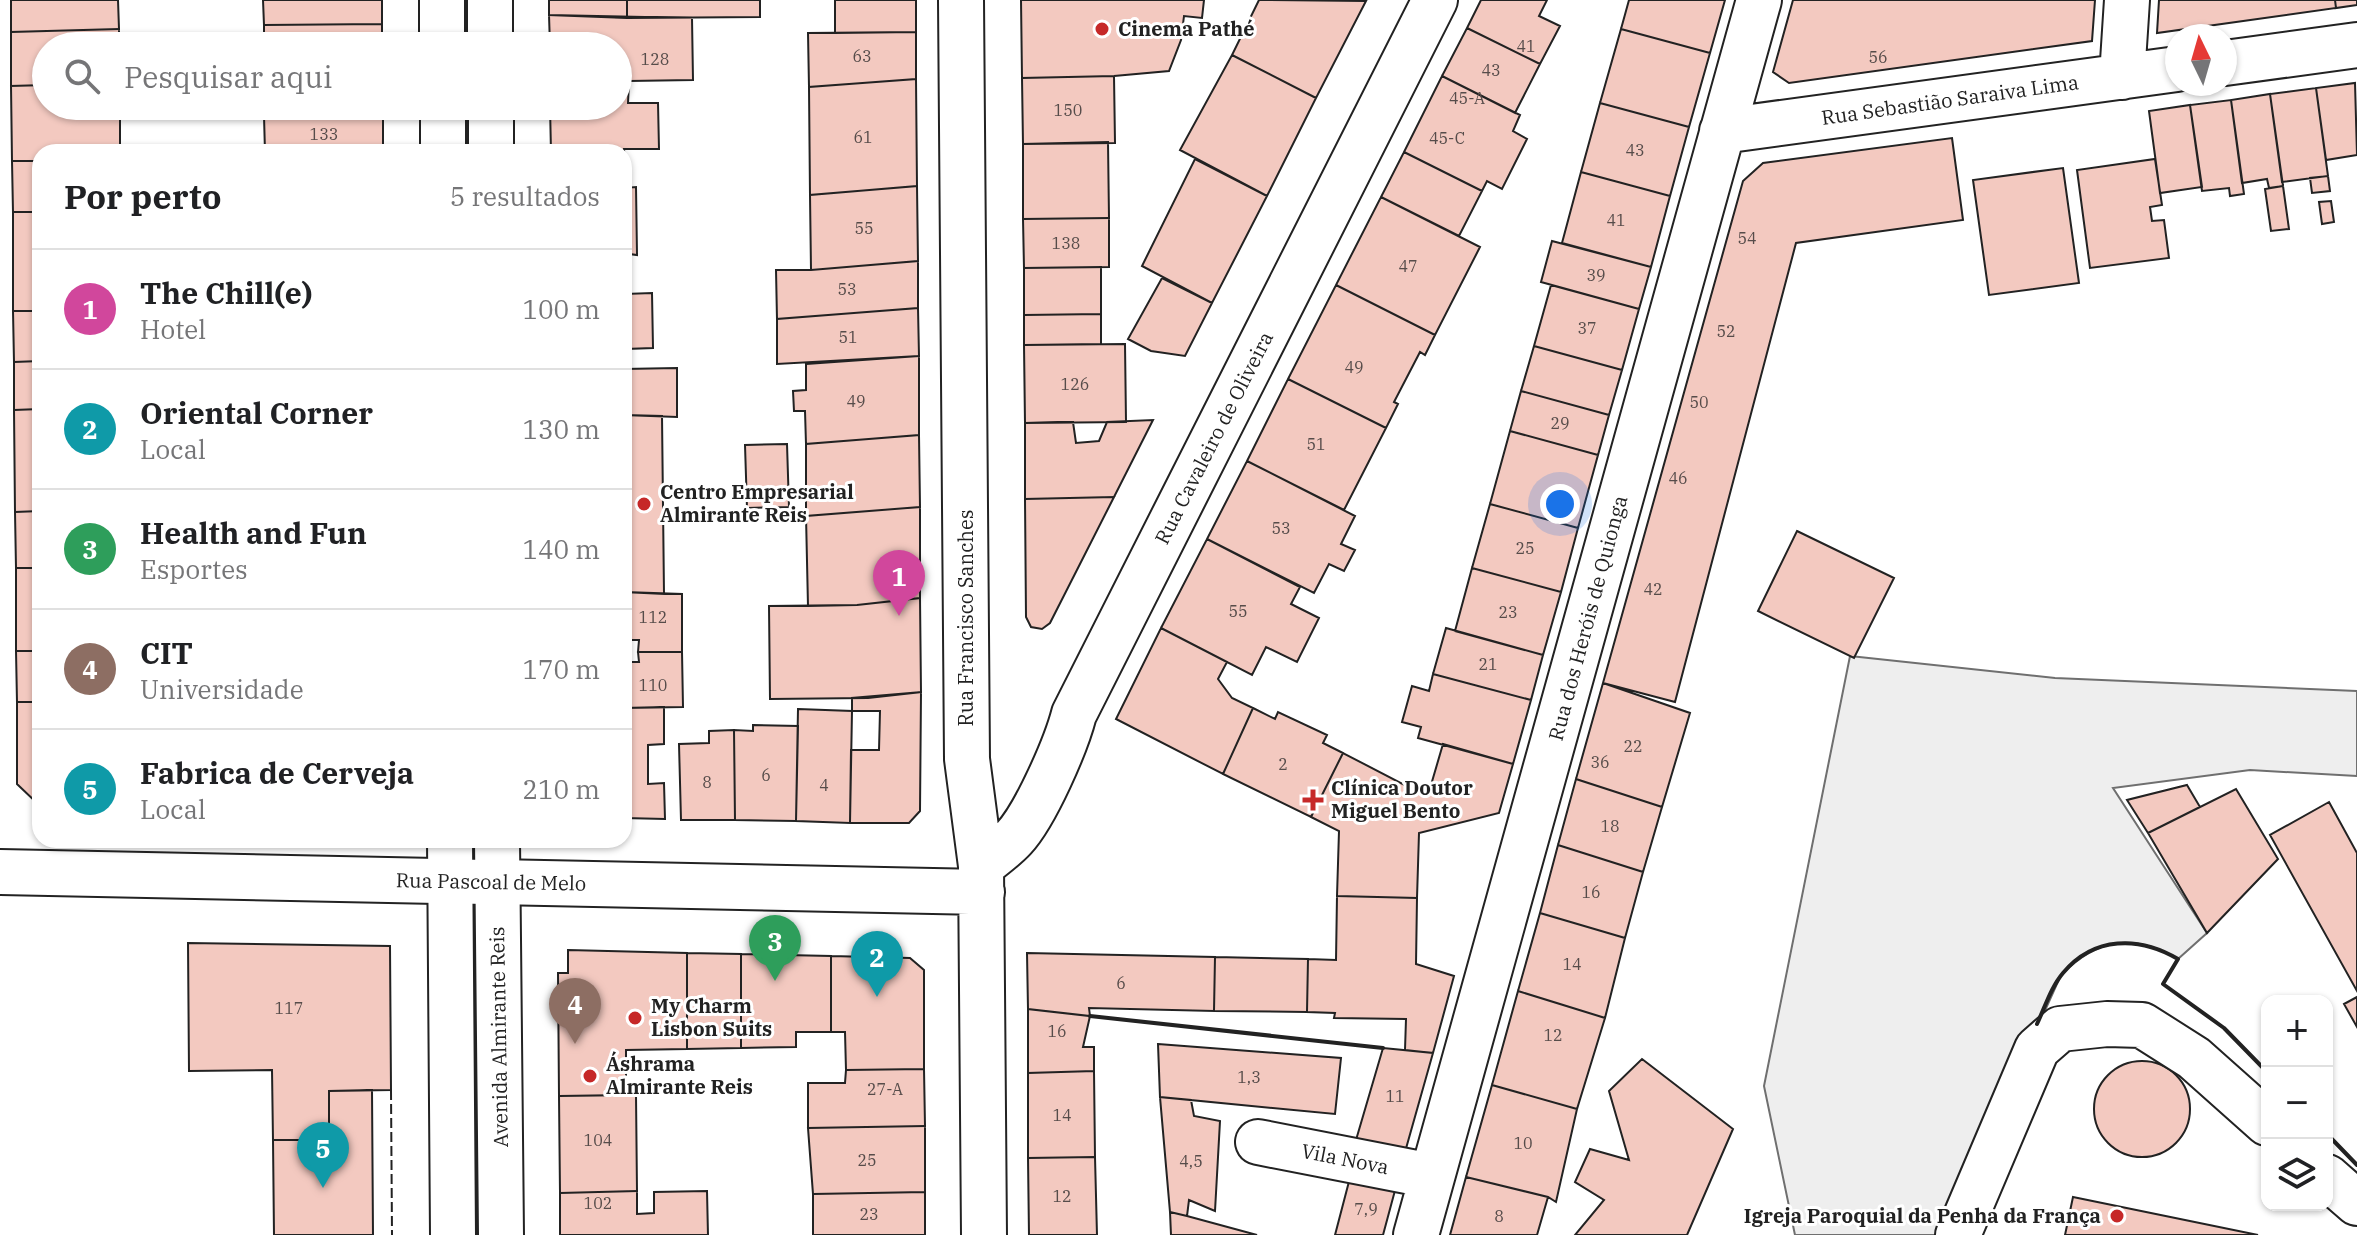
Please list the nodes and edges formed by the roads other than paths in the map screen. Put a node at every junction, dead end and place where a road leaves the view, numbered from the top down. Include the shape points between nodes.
1 (442, 0) edge
2 (490, 0) edge
3 (961, 0) edge
4 (1435, 0) edge
5 (1759, 0) edge
6 (2127, 0) edge
7 (442, 32) edge
8 (490, 32) edge
9 (2357, 45) edge
10 (2237, 61) edge
11 (2165, 71) edge
12 (2122, 77) junction
13 (443, 120) edge
14 (491, 120) edge
15 (1722, 131) junction
16 (443, 144) edge
17 (491, 144) edge
18 (450, 861) edge
19 (497, 861) edge
20 (0, 872) edge
21 (982, 892) junction
22 (2261, 1118) edge
23 (1258, 1142) dead end
24 (1432, 1176) junction
25 (2333, 1182) edge
26 (2357, 1203) edge
27 (453, 1235) edge
28 (501, 1235) edge
29 (984, 1235) edge
30 (1416, 1235) edge
31 (1958, 1235) edge

1 - 7 street
2 - 8 street
3 - 21 street, Rua Francisco Sanches via 967,759
4 - 21 street, Rua Cavaleiro de Oliveira via 1074,714 1067,741
5 - 15 street, Rua dos Heróis de Quionga
6 - 12 street
9 - 10 street
11 - 12 street, Rua Sebastião Saraiva Lima
12 - 15 street, Rua Sebastião Saraiva Lima
13 - 16 street
14 - 17 street
15 - 24 street, Rua dos Heróis de Quionga
18 - 19 street, Rua Pascoal de Melo
18 - 20 street, Rua Pascoal de Melo
18 - 27 street
19 - 21 street, Rua Pascoal de Melo
19 - 28 street, Avenida Almirante Reis
21 - 29 street, Rua Francisco Sanches
22 - 31 street via 2194,1058 2142,1025 2060,1029 2037,1049
23 - 24 street, Vila Nova
24 - 30 street, Rua dos Heróis de Quionga
25 - 26 street

